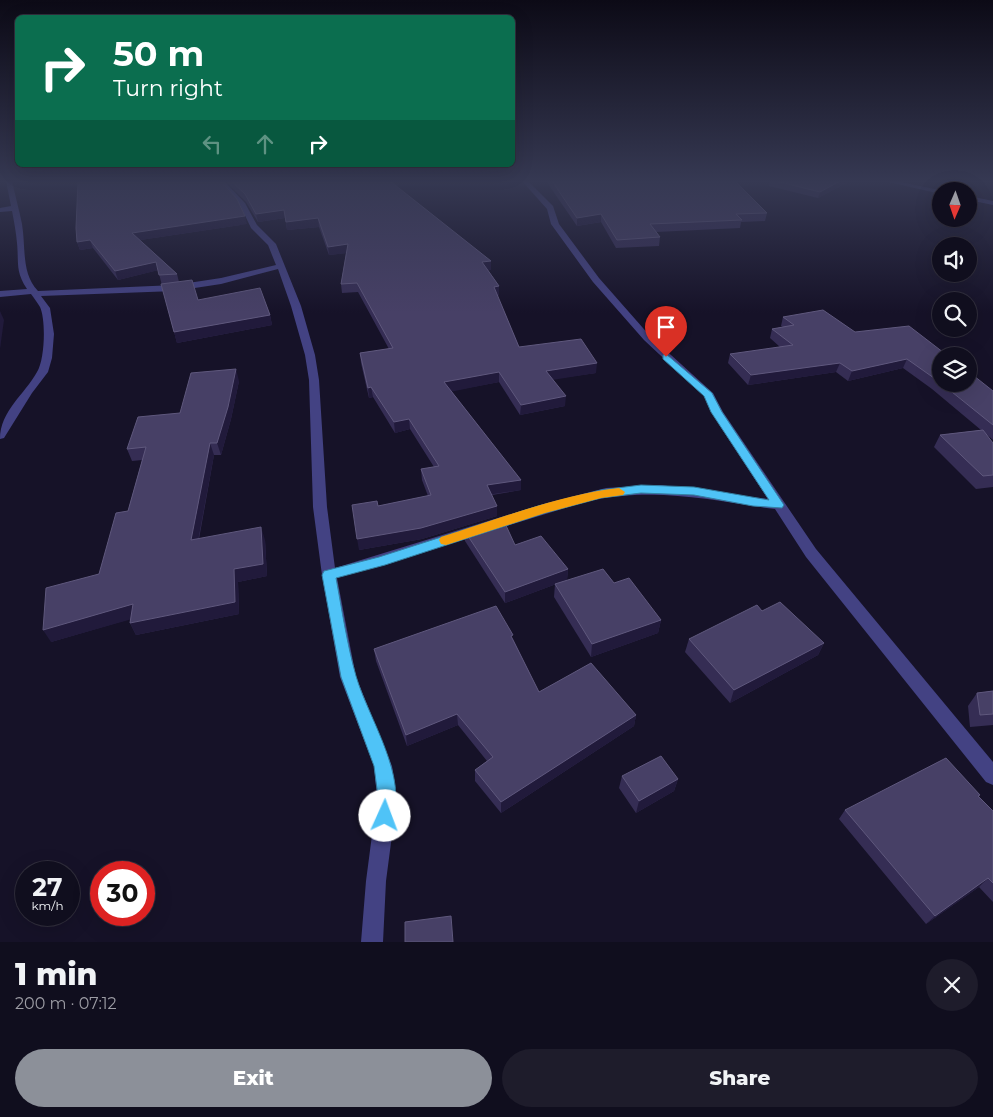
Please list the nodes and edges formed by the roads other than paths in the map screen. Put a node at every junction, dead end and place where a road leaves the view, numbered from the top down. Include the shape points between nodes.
1 (18, 225) edge
2 (254, 225) edge
3 (556, 225) edge
4 (281, 266) junction
5 (34, 293) junction
6 (0, 294) edge
7 (0, 435) edge
8 (778, 505) junction
9 (329, 575) junction
10 (993, 776) edge
11 (372, 942) edge

1 - 5 street via 22,272
2 - 4 street via 272,244
3 - 8 street via 596,280 647,338 709,395
4 - 5 street via 175,288
4 - 9 street via 304,330 314,380 320,507
5 - 6 street
5 - 7 street via 45,308 48,320 47,358 43,372
8 - 9 street via 694,491 641,489 601,494
8 - 10 street via 811,553
9 - 11 street via 348,677 383,766 387,797

